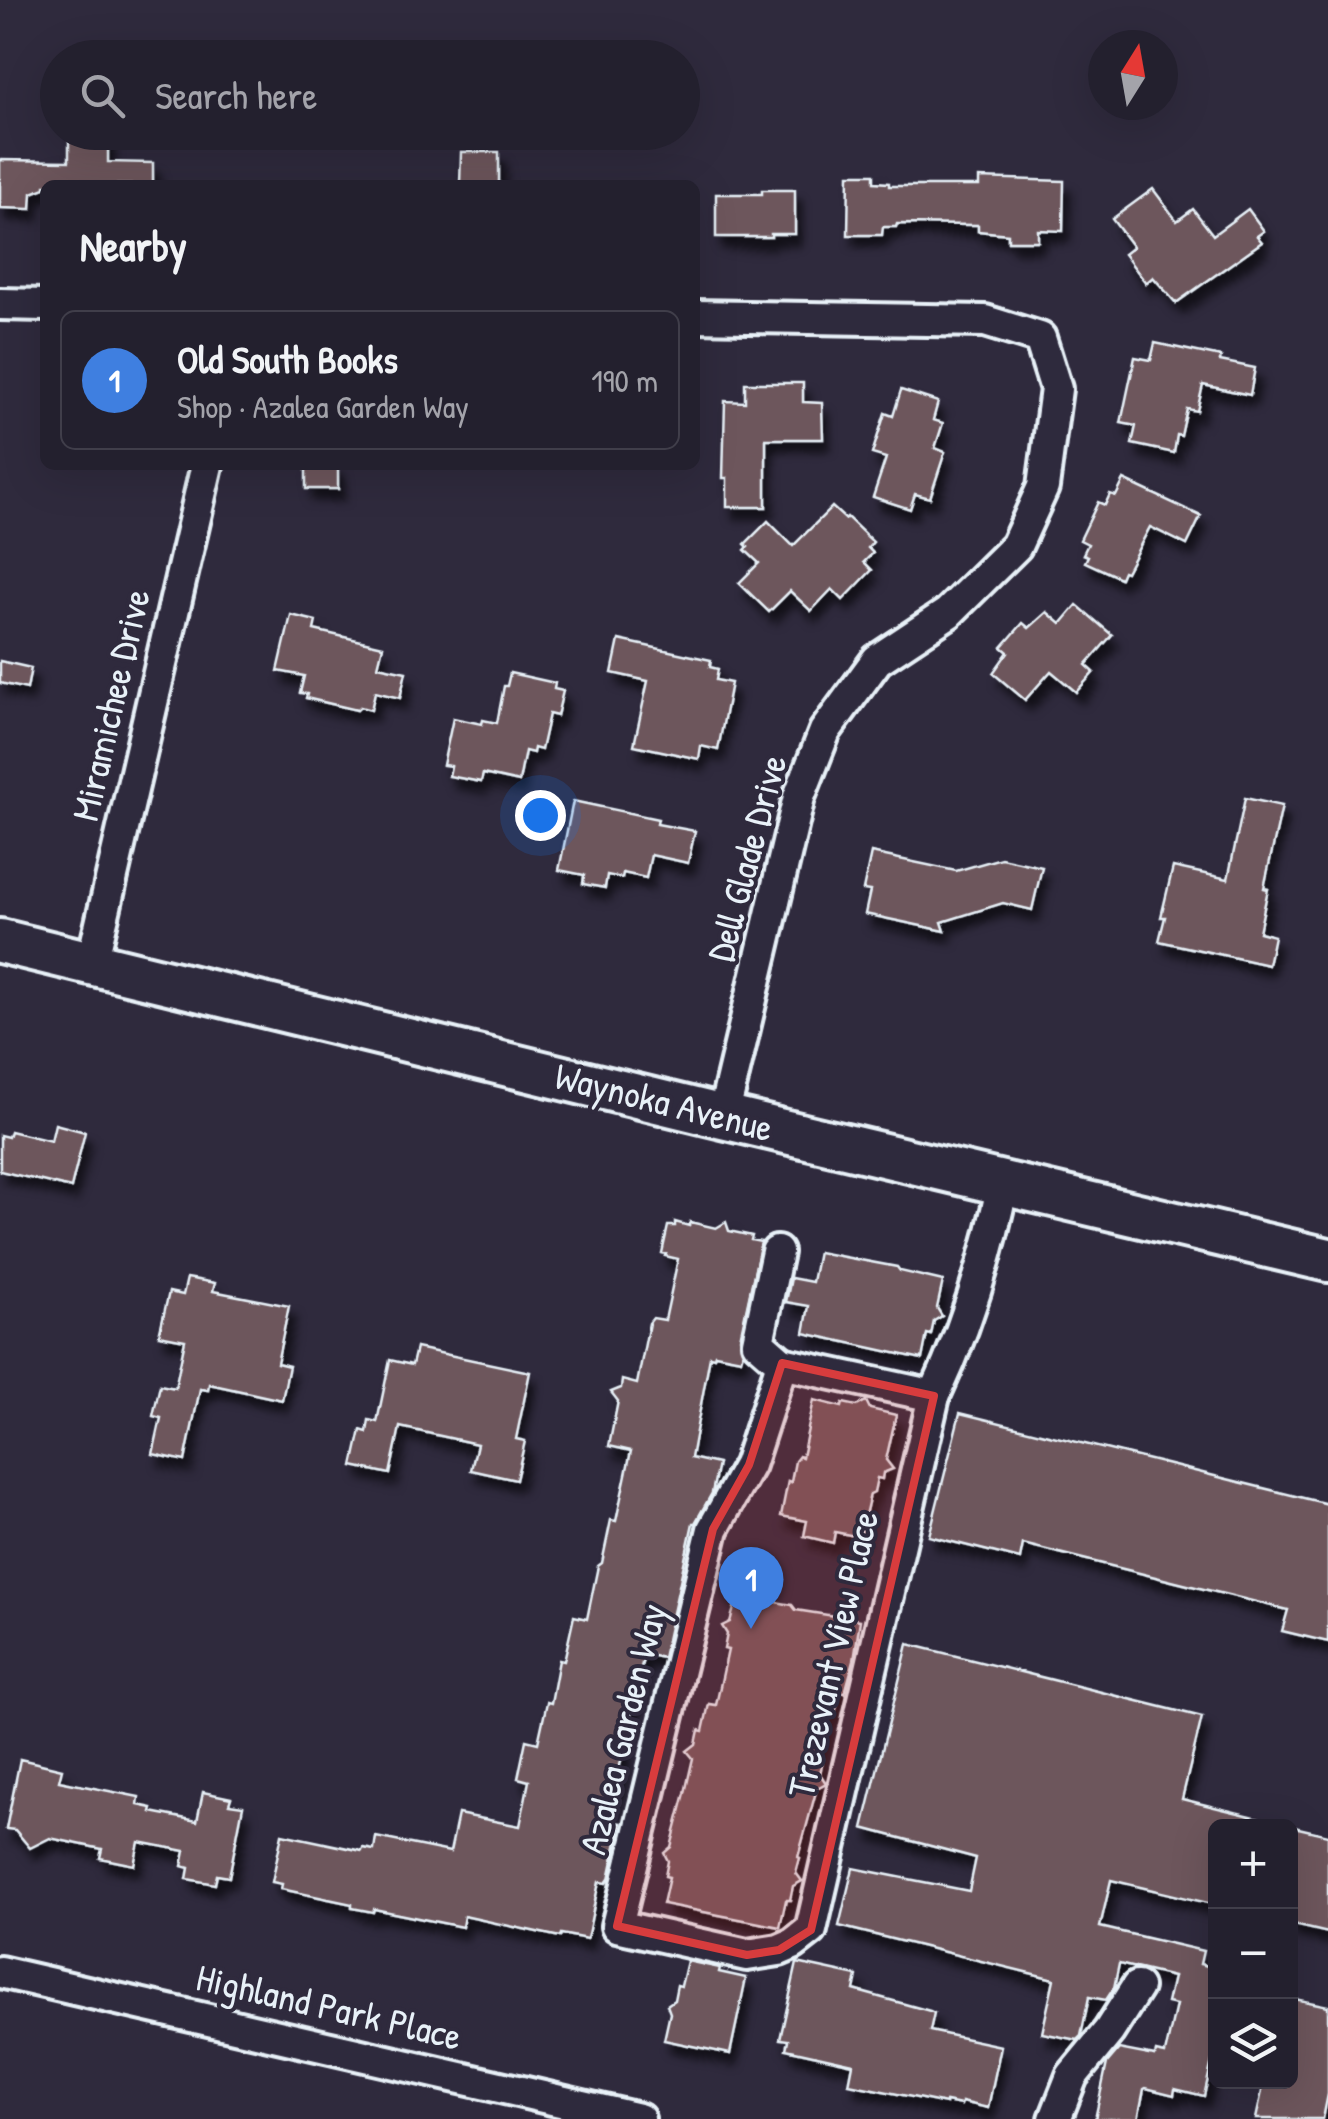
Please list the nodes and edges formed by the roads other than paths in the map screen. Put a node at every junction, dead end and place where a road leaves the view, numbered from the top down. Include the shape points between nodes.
1 (0, 304) edge
2 (40, 305) edge
3 (700, 316) edge
4 (206, 470) edge
5 (0, 942) edge
6 (92, 963) junction
7 (723, 1117) junction
8 (1003, 1183) junction
9 (777, 1252) dead end
10 (1328, 1260) edge
11 (782, 1363) junction
12 (934, 1396) junction
13 (810, 1930) joint
14 (0, 1972) edge
15 (1138, 1988) dead end
16 (639, 2119) edge
17 (1055, 2119) edge

1 - 2 street
3 - 7 street, Dell Glade Drive via 985,321 1040,338 1056,389 1043,487 1016,546 948,613 877,660 824,731 799,797
4 - 6 street, Miramichee Drive
5 - 6 street, Waynoka Avenue
6 - 7 street, Waynoka Avenue
7 - 8 street, Waynoka Avenue
8 - 10 street, Waynoka Avenue
8 - 12 street via 979,1280
9 - 11 street via 758,1342
11 - 12 street
11 - 13 street, Azalea Garden Way via 749,1465 712,1528 617,1926 748,1955 779,1950
12 - 13 street, Trezevant View Place
14 - 16 street, Highland Park Place
15 - 17 street via 1072,2076

